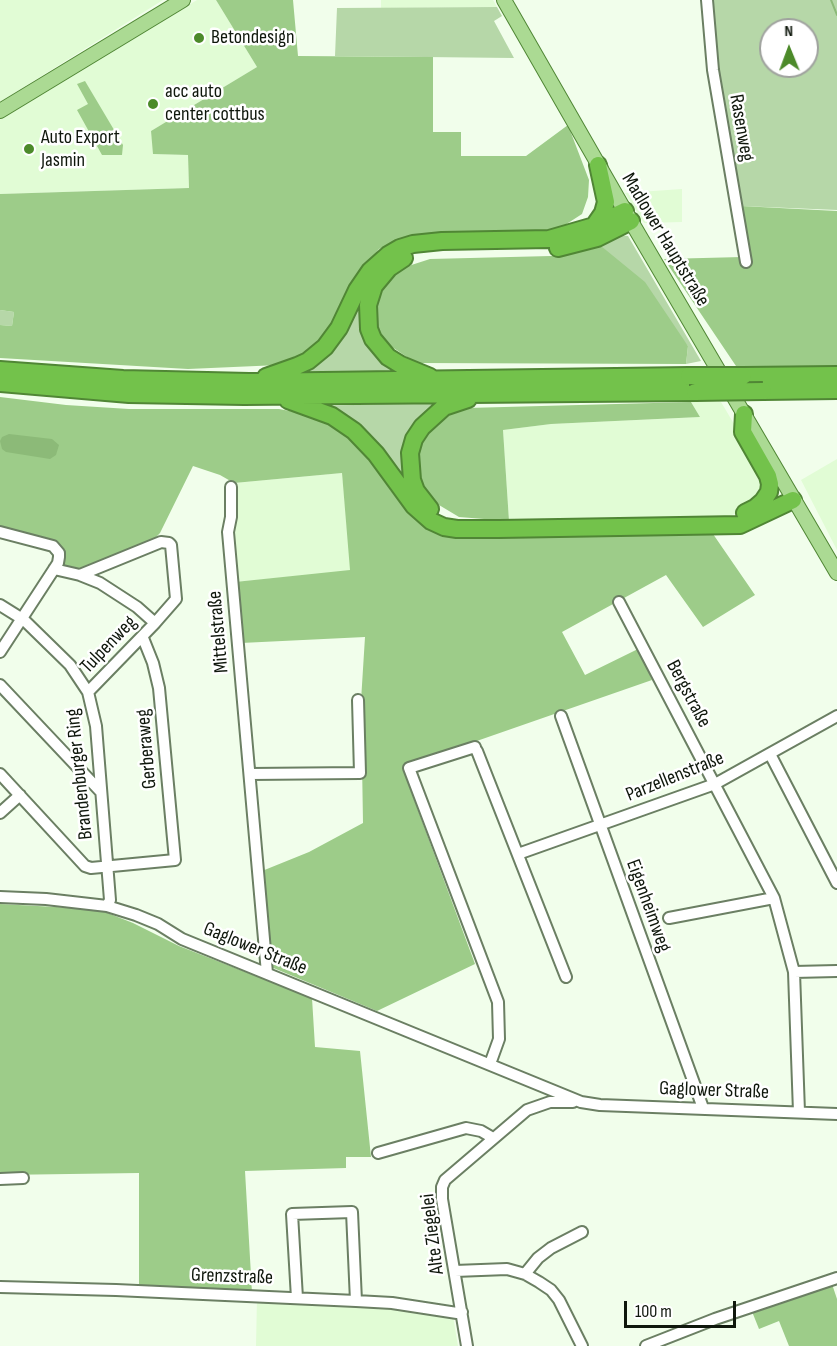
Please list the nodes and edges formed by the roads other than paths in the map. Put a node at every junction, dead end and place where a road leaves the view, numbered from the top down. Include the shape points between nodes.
1 (183, 0) edge
2 (504, 0) edge
3 (707, 0) edge
4 (0, 111) edge
5 (598, 165) junction
6 (628, 216) junction
7 (594, 226) junction
8 (746, 262) dead end
9 (0, 369) edge
10 (837, 375) edge
11 (439, 380) junction
12 (249, 382) junction
13 (0, 383) edge
14 (692, 384) junction
15 (837, 390) edge
16 (484, 394) junction
17 (272, 396) junction
18 (744, 414) junction
19 (231, 487) dead end
20 (790, 495) junction
21 (755, 508) junction
22 (711, 527) junction
23 (474, 528) junction
24 (0, 532) edge
25 (54, 569) junction
26 (837, 573) edge
27 (80, 575) junction
28 (619, 602) dead end
29 (0, 605) edge
30 (22, 618) junction
31 (155, 623) junction
32 (143, 638) junction
33 (0, 652) edge
34 (0, 685) edge
35 (88, 692) junction
36 (358, 700) dead end
37 (561, 716) dead end
38 (837, 716) edge
39 (770, 754) junction
40 (0, 774) edge
41 (250, 774) junction
42 (715, 784) junction
43 (101, 792) junction
44 (20, 795) junction
45 (0, 813) edge
46 (599, 825) junction
47 (518, 854) junction
48 (107, 866) junction
49 (837, 883) edge
50 (0, 897) edge
51 (774, 898) junction
52 (107, 906) junction
53 (669, 918) dead end
54 (837, 971) edge
55 (794, 972) junction
56 (267, 974) junction
57 (566, 977) dead end
58 (490, 1064) junction
59 (558, 1093) junction
60 (550, 1102) junction
61 (581, 1102) junction
62 (703, 1108) junction
63 (799, 1112) junction
64 (837, 1114) edge
65 (494, 1138) junction
66 (378, 1153) dead end
67 (23, 1178) dead end
68 (0, 1179) edge
69 (582, 1232) dead end
70 (455, 1271) junction
71 (525, 1274) junction
72 (837, 1278) edge
73 (0, 1287) edge
74 (297, 1298) junction
75 (356, 1301) junction
76 (462, 1312) junction
77 (467, 1346) edge
78 (582, 1346) edge
79 (646, 1346) edge

1 - 4 main road
2 - 5 main road, Madlower Hauptstraße
3 - 8 street, Rasenweg via 713,70
5 - 6 main road, Madlower Hauptstraße
5 - 7 highway via 606,202
6 - 7 highway
6 - 11 highway via 597,238 568,246 424,253 404,258 389,268 374,286 368,305 369,329 388,357
6 - 18 main road, Madlower Hauptstraße
7 - 12 highway via 549,239 426,242 400,248 370,271 339,328 317,354 297,366
9 - 12 highway via 123,379
10 - 14 highway, bridge via 743,376
11 - 12 highway
11 - 14 highway
13 - 17 highway via 129,394
14 - 15 highway, bridge via 763,391
14 - 16 highway
16 - 17 highway
16 - 23 highway via 444,407 422,427 410,453 412,480 423,501 438,514
17 - 23 highway via 321,411 354,431 414,506 431,520 451,528
18 - 20 main road, Madlower Hauptstraße
18 - 21 highway via 743,432 770,484 764,501
19 - 41 street, Mittelstraße via 228,532
20 - 21 highway
20 - 22 highway via 740,525
20 - 26 main road, Madlower Hauptstraße
21 - 22 highway
22 - 23 highway
24 - 25 street via 53,546 59,552
25 - 27 street, Tulpenweg
25 - 30 street
27 - 31 street, Tulpenweg via 117,593
27 - 31 street, Tulpenweg via 160,542 169,543 176,599
28 - 42 street, Bergstraße
29 - 30 street, Brandenburger Ring
30 - 33 street
30 - 35 street, Brandenburger Ring via 70,665
31 - 32 street, Tulpenweg
32 - 35 street, Tulpenweg
32 - 48 street, Gerberaweg via 161,697 175,860
34 - 43 street
35 - 43 street, Brandenburger Ring via 96,726
36 - 41 street via 360,772
37 - 46 street, Eigenheimweg
38 - 39 street, Parzellenstraße
39 - 42 street, Parzellenstraße
39 - 49 street
40 - 44 street
41 - 56 street, Mittelstraße
42 - 46 street, Parzellenstraße
42 - 51 street, Bergstraße
43 - 48 street, Brandenburger Ring
44 - 45 street
44 - 48 street via 86,866
46 - 47 street, Parzellenstraße
46 - 62 street, Eigenheimweg
47 - 57 street
47 - 58 street via 476,749 409,768 498,1002 499,1039
48 - 52 street, Brandenburger Ring
50 - 52 street, Gaglower Straße
51 - 53 street
51 - 55 street, Bergstraße
52 - 56 street, Gaglower Straße via 158,924 182,939
54 - 55 street
55 - 63 street, Bergstraße
56 - 58 street, Gaglower Straße
58 - 59 street, Gaglower Straße
59 - 60 street, Alte Ziegelei
59 - 61 street, Gaglower Straße
60 - 61 street, Alte Ziegelei
60 - 65 street, Alte Ziegelei via 527,1110
61 - 62 street, Gaglower Straße
62 - 63 street, Gaglower Straße
63 - 64 street, Gaglower Straße
65 - 66 street via 466,1128
65 - 70 street, Alte Ziegelei via 445,1180 442,1187
67 - 68 street
69 - 71 street via 551,1248
70 - 71 street via 507,1269
70 - 76 street, Alte Ziegelei
71 - 78 street via 551,1290 559,1300
72 - 79 street
73 - 74 street, Grenzstraße
74 - 75 street, Grenzstraße
74 - 75 street via 292,1214 352,1212
75 - 76 street, Grenzstraße
76 - 77 street, Alte Ziegelei

